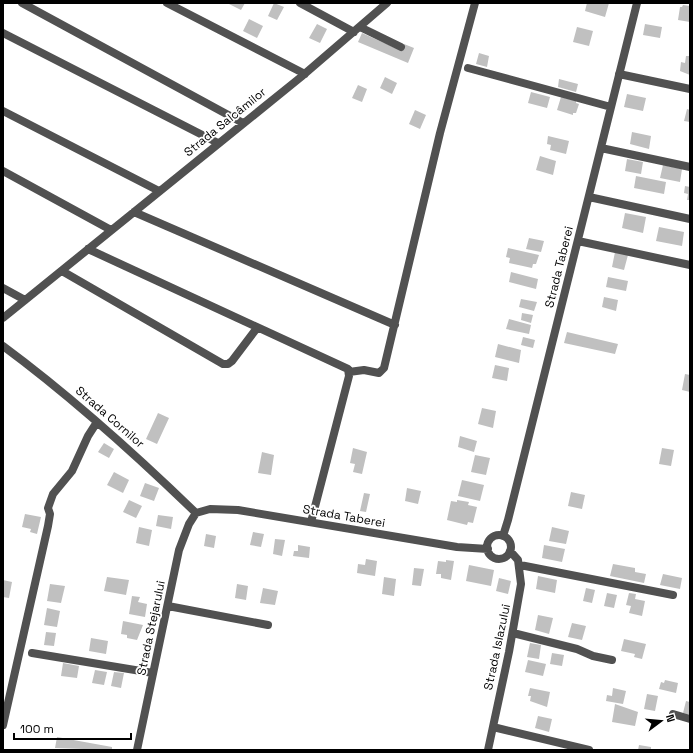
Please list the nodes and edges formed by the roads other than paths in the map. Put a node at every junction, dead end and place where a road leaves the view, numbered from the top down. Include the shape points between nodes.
1 (22, 3) edge
2 (167, 3) edge
3 (300, 3) edge
4 (387, 3) edge
5 (475, 3) edge
6 (637, 3) edge
7 (357, 30) junction
8 (3, 33) edge
9 (401, 47) dead end
10 (468, 68) dead end
11 (620, 71) junction
12 (305, 74) junction
13 (690, 84) edge
14 (690, 89) edge
15 (611, 107) junction
16 (3, 111) edge
17 (243, 123) junction
18 (218, 143) junction
19 (601, 148) junction
20 (690, 167) edge
21 (3, 171) edge
22 (159, 191) junction
23 (589, 197) junction
24 (134, 212) junction
25 (690, 219) edge
26 (111, 230) junction
27 (578, 241) junction
28 (88, 249) junction
29 (690, 265) edge
30 (62, 271) junction
31 (3, 288) edge
32 (25, 300) junction
33 (3, 318) edge
34 (395, 325) junction
35 (257, 328) junction
36 (3, 346) edge
37 (349, 372) junction
38 (97, 422) junction
39 (196, 513) junction
40 (311, 522) junction
41 (503, 536) junction
42 (488, 549) junction
43 (510, 551) junction
44 (520, 565) junction
45 (673, 595) dead end
46 (168, 606) junction
47 (268, 625) dead end
48 (513, 633) junction
49 (32, 653) dead end
50 (612, 660) dead end
51 (153, 673) junction
52 (673, 714) dead end
53 (690, 718) edge
54 (3, 725) edge
55 (493, 727) junction
56 (137, 750) edge
57 (488, 750) edge
58 (589, 750) edge

1 - 17 street
2 - 12 street
3 - 7 street
4 - 7 street, Strada Salcâmilor
5 - 34 street via 440,133
6 - 11 street, Strada Taberei
7 - 9 street
7 - 12 street, Strada Salcâmilor
8 - 18 street
10 - 15 street
11 - 13 street
11 - 14 street
11 - 15 street, Strada Taberei
12 - 17 street, Strada Salcâmilor
15 - 19 street, Strada Taberei
16 - 22 street
17 - 18 street, Strada Salcâmilor
18 - 22 street, Strada Salcâmilor
19 - 20 street
19 - 23 street, Strada Taberei
21 - 26 street
22 - 24 street, Strada Salcâmilor
23 - 25 street
23 - 27 street, Strada Taberei
24 - 26 street, Strada Salcâmilor
24 - 34 street
26 - 28 street, Strada Salcâmilor
27 - 29 street
27 - 41 street, Strada Taberei
28 - 30 street, Strada Salcâmilor
28 - 35 street
30 - 32 street, Strada Salcâmilor
30 - 35 street via 223,364 232,361
31 - 32 street
32 - 33 street, Strada Salcâmilor
34 - 37 street via 382,371
35 - 37 street via 344,366
36 - 38 street, Strada Cornilor
37 - 40 street
38 - 39 street, Strada Cornilor
38 - 54 street via 72,472 53,494 48,508 48,526
39 - 40 street, Strada Taberei via 222,509
39 - 46 street, Strada Stejarului via 183,537
40 - 42 street, Strada Taberei via 457,547
41 - 42 street via 490,539
41 - 43 street via 510,541
42 - 43 street, Strada Taberei via 491,555 497,558 504,558
43 - 44 street
44 - 45 street
44 - 48 street, Strada Islazului via 521,584
46 - 47 street
46 - 51 street, Strada Stejarului
48 - 50 street via 577,648 593,656
48 - 55 street, Strada Islazului
49 - 51 street
51 - 56 street, Strada Stejarului
52 - 53 street
55 - 57 street, Strada Islazului
55 - 58 street

